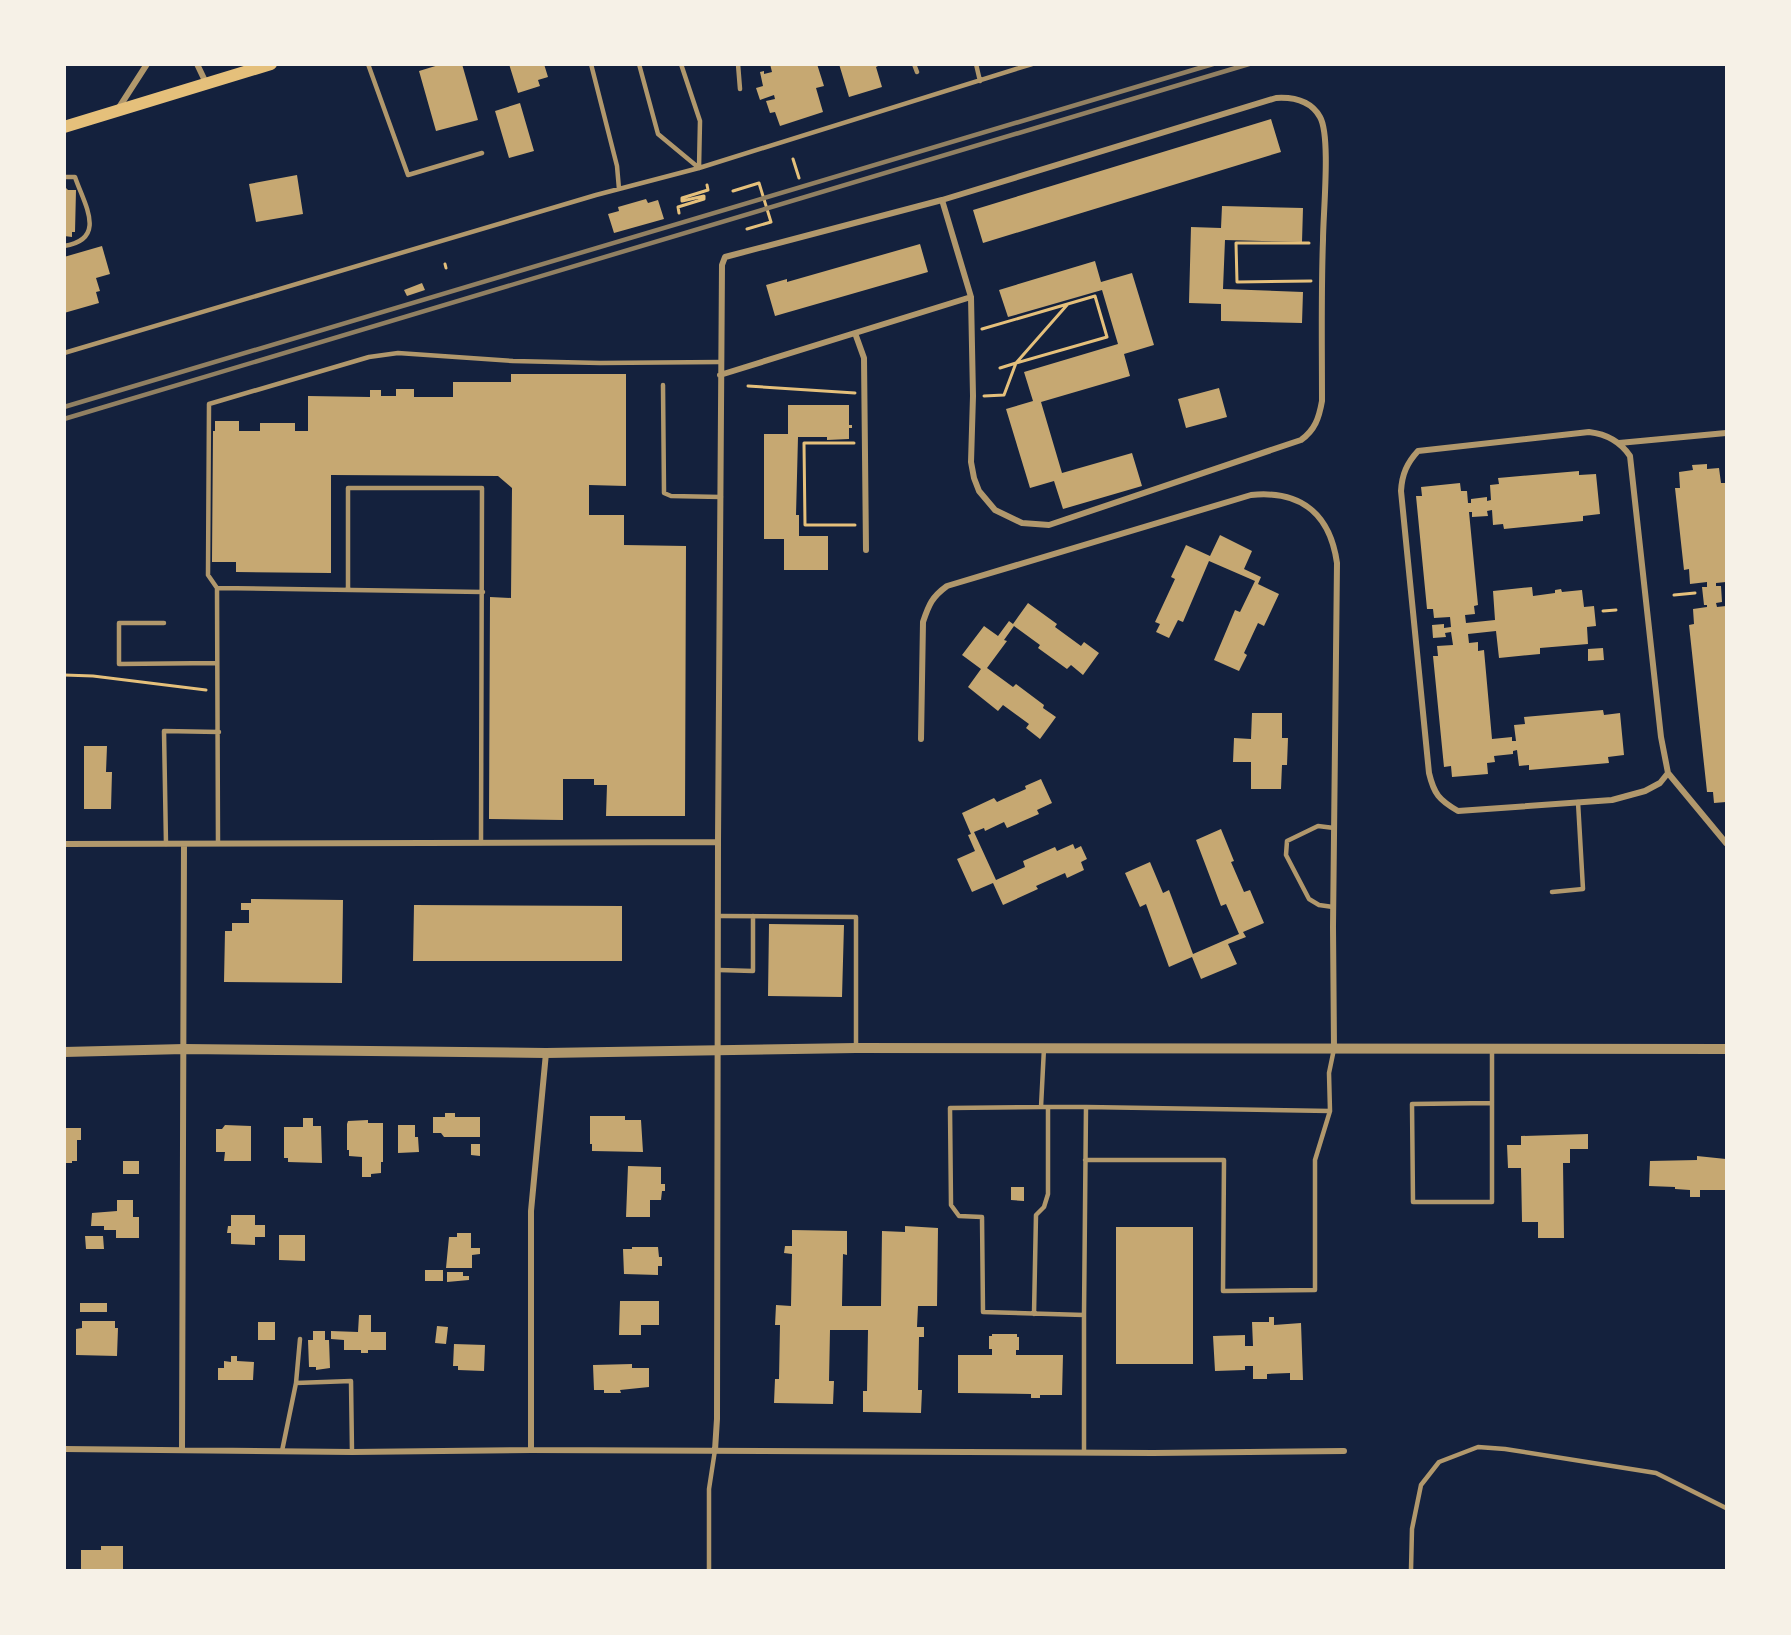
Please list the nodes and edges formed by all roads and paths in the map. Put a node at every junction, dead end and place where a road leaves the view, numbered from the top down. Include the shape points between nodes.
1 (147, 64) edge
2 (197, 64) edge
3 (271, 64) edge
4 (368, 64) edge
5 (591, 64) edge
6 (639, 64) edge
7 (681, 64) edge
8 (738, 64) edge
9 (914, 64) edge
10 (976, 64) edge
11 (1032, 64) edge
12 (917, 72) dead end
13 (980, 81) junction
14 (207, 85) junction
15 (740, 89) dead end
16 (116, 112) junction
17 (64, 127) edge
18 (482, 153) dead end
19 (793, 159) dead end
20 (699, 168) junction
21 (64, 177) edge
22 (799, 178) dead end
23 (707, 185) dead end
24 (619, 189) junction
25 (733, 191) dead end
26 (942, 200) junction
27 (679, 213) dead end
28 (747, 229) dead end
29 (1310, 243) dead end
30 (64, 246) edge
31 (1311, 281) dead end
32 (971, 297) junction
33 (1068, 304) junction
34 (971, 332) junction
35 (855, 333) junction
36 (64, 353) edge
37 (720, 362) junction
38 (1016, 363) junction
39 (1000, 368) dead end
40 (720, 375) junction
41 (663, 385) dead end
42 (748, 386) dead end
43 (865, 394) junction
44 (973, 396) junction
45 (1726, 433) edge
46 (866, 443) junction
47 (1618, 443) junction
48 (721, 497) junction
49 (865, 525) junction
50 (866, 550) dead end
51 (217, 588) junction
52 (348, 590) junction
53 (483, 592) junction
54 (1695, 593) dead end
55 (1674, 595) dead end
56 (1616, 610) dead end
57 (1603, 611) dead end
58 (164, 623) dead end
59 (218, 663) junction
60 (64, 675) edge
61 (218, 692) junction
62 (219, 732) junction
63 (921, 740) dead end
64 (1668, 774) junction
65 (1578, 802) junction
66 (1334, 828) junction
67 (718, 842) junction
68 (218, 843) junction
69 (481, 843) junction
70 (1726, 843) edge
71 (64, 844) edge
72 (166, 844) junction
73 (184, 844) junction
74 (1552, 892) dead end
75 (1333, 907) junction
76 (719, 916) junction
77 (753, 916) junction
78 (719, 970) junction
79 (856, 1048) junction
80 (1044, 1048) junction
81 (1334, 1048) junction
82 (1492, 1048) junction
83 (184, 1049) junction
84 (1726, 1049) edge
85 (717, 1051) junction
86 (64, 1052) edge
87 (546, 1053) junction
88 (1492, 1103) junction
89 (1041, 1107) junction
90 (1048, 1107) junction
91 (1086, 1107) junction
92 (1330, 1111) junction
93 (1085, 1160) junction
94 (1034, 1314) junction
95 (1084, 1315) junction
96 (300, 1339) dead end
97 (296, 1383) junction
98 (64, 1449) edge
99 (182, 1449) junction
100 (531, 1450) junction
101 (715, 1450) junction
102 (282, 1451) junction
103 (1344, 1451) dead end
104 (352, 1452) junction
105 (1084, 1452) junction
106 (1726, 1508) edge
107 (709, 1570) edge
108 (1411, 1570) edge

1 - 16 street
2 - 14 street
3 - 14 main road
4 - 18 lane via 408,175
5 - 24 lane via 618,166
6 - 20 lane via 658,134
7 - 20 lane via 700,121
8 - 15 lane
9 - 12 lane
10 - 13 lane
11 - 13 lane
13 - 20 lane
14 - 16 main road
16 - 17 main road
19 - 22 path
20 - 24 lane
21 - 30 lane via 75,177 91,223 87,236 78,244
23 - 27 path via 708,190 682,198 704,195 704,199 678,207
24 - 36 lane
25 - 28 path via 759,183 771,222
26 - 32 street
26 - 37 street via 725,257
26 - 44 street via 1276,98 1305,103 1324,128 1322,401 1320,415 1308,435 1049,525 1036,525 1010,519 995,510 979,491 971,462
29 - 31 path via 1236,243 1237,282
32 - 34 street
32 - 35 street
33 - 34 path
33 - 38 path
33 - 38 path via 1095,296 1107,337
34 - 44 street
35 - 40 street
35 - 43 street via 864,358
37 - 40 street
37 - 51 lane via 513,361 398,353 369,357 209,404 208,574
38 - 39 path
38 - 44 path via 1004,395
40 - 48 street
41 - 48 lane via 664,493
42 - 43 path
43 - 46 street
45 - 47 street
46 - 49 street
46 - 49 path via 804,443 805,525
47 - 64 street via 1630,456
47 - 65 street via 1589,432 1418,451 1401,482 1432,789 1458,811
48 - 67 street
49 - 50 street
51 - 52 lane
51 - 59 lane
52 - 53 lane
52 - 53 lane via 348,488 482,488
53 - 69 lane
54 - 55 path
56 - 57 path
58 - 59 lane via 120,623 119,663
59 - 61 lane
60 - 61 path
61 - 62 lane
62 - 68 lane
62 - 72 lane via 164,731
63 - 66 street via 923,622 934,596 947,586 1251,495 1270,493 1293,498 1312,510 1324,522 1335,551
64 - 65 street via 1645,791 1612,800
64 - 70 street
65 - 74 lane via 1583,889
66 - 75 street
66 - 75 lane via 1318,826 1287,841 1286,855 1309,899
67 - 69 street
67 - 76 street
68 - 69 street
68 - 73 street
71 - 72 street
72 - 73 street
73 - 83 street
75 - 81 street
76 - 77 lane
76 - 78 street
77 - 78 lane via 753,971
77 - 79 lane via 856,917
78 - 85 street
79 - 80 street
79 - 85 street
80 - 81 street
80 - 89 lane
81 - 82 street
81 - 92 lane via 1329,1073
82 - 84 street
82 - 88 lane
83 - 86 street
83 - 87 street
83 - 99 street
85 - 87 street
85 - 101 street
87 - 100 street via 531,1211
88 - 88 lane via 1492,1202 1413,1202 1412,1104
89 - 90 lane
89 - 94 lane via 950,1108 951,1205 959,1216 982,1217 983,1312
90 - 91 lane
90 - 94 lane via 1048,1194 1044,1208 1036,1215
91 - 92 lane
91 - 93 lane
92 - 93 lane via 1315,1160 1315,1290 1223,1291 1224,1160
93 - 95 lane
94 - 95 lane
95 - 105 lane
96 - 97 lane
97 - 102 lane
97 - 104 lane via 351,1381
98 - 99 street
99 - 102 street
100 - 101 street
100 - 104 street
101 - 105 street
101 - 107 lane via 709,1489
102 - 104 street
103 - 105 street
106 - 108 lane via 1656,1473 1478,1447 1439,1462 1421,1485 1412,1529

